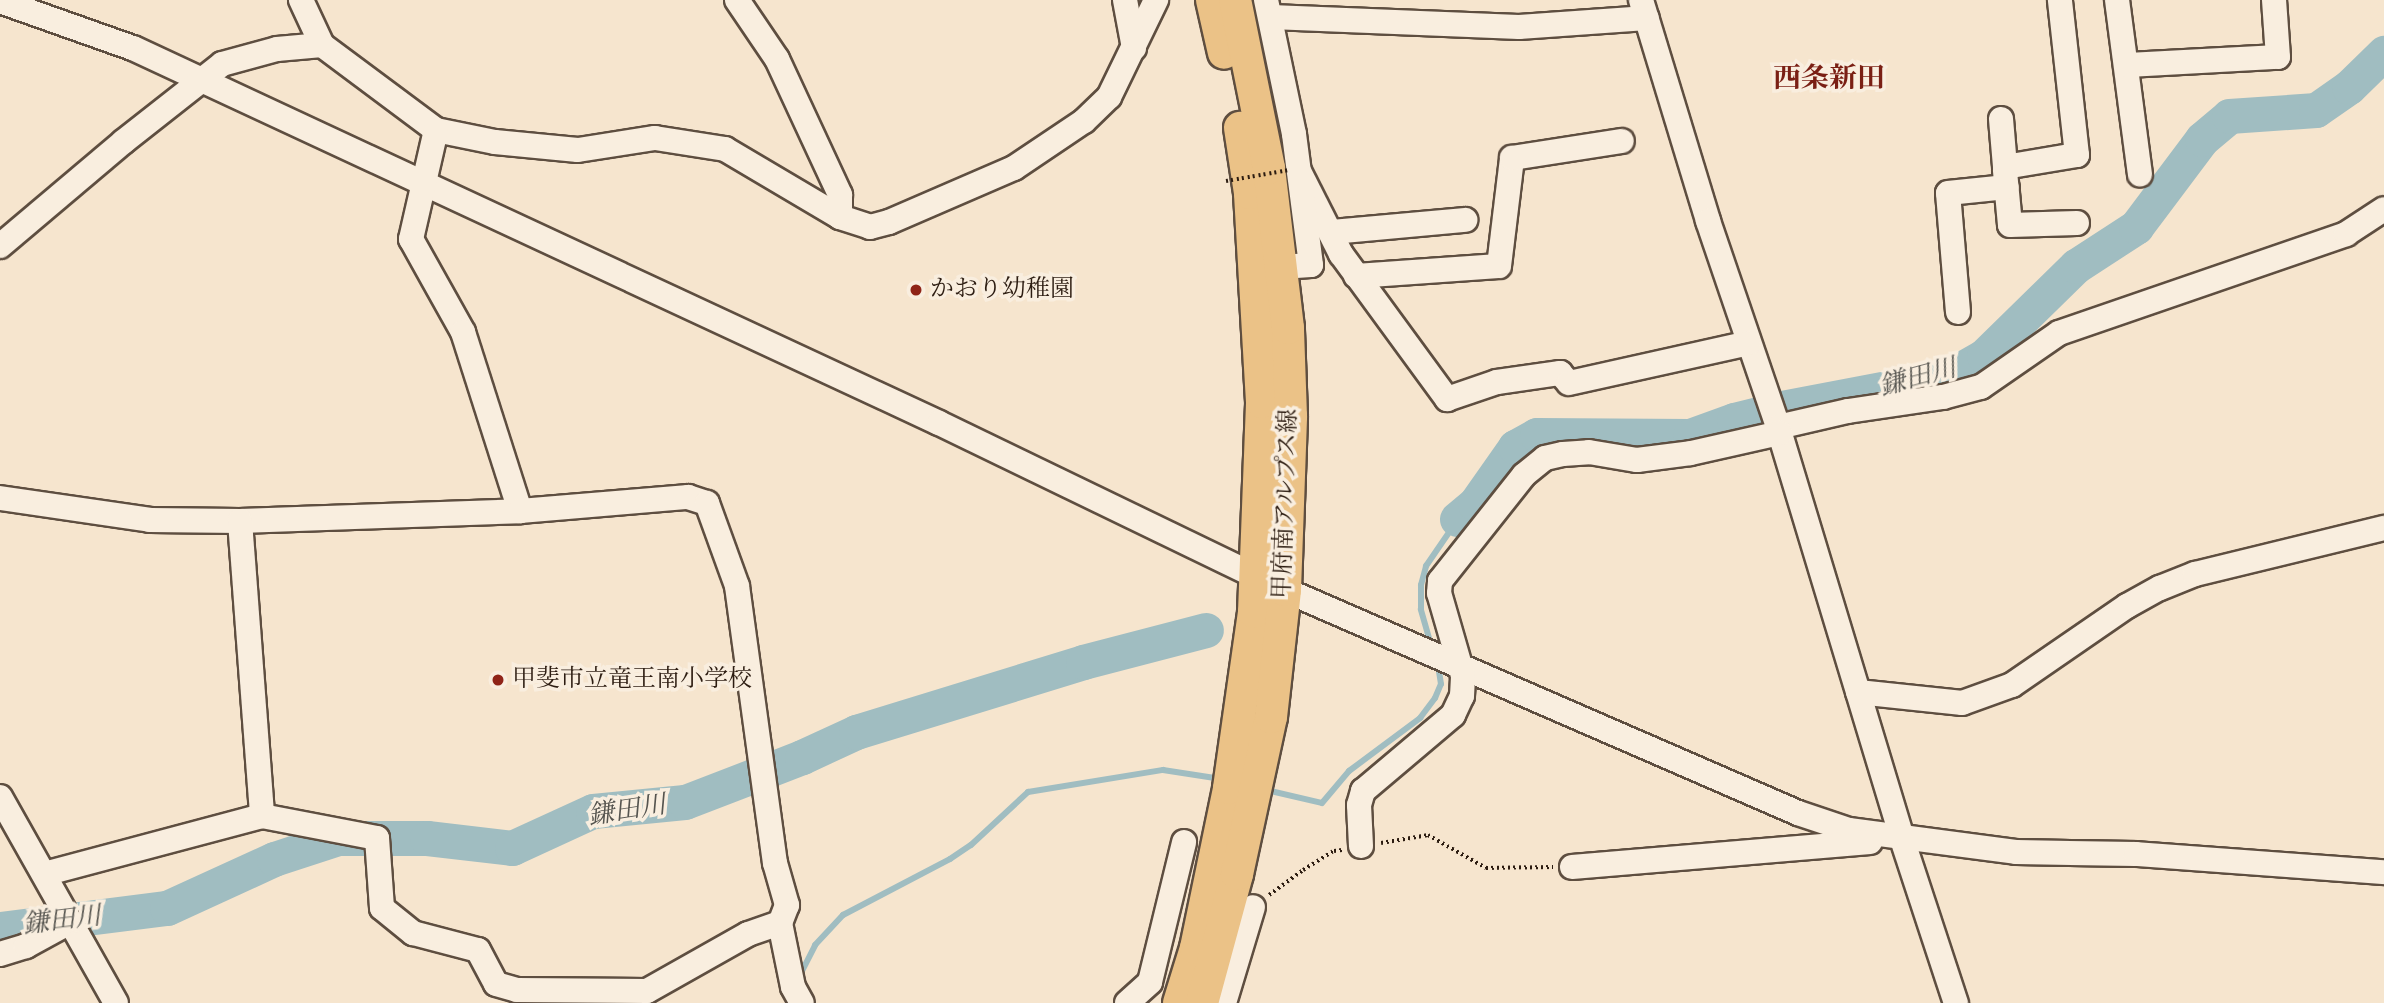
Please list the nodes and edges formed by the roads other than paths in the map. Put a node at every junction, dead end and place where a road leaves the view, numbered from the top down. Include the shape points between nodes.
1 (301, 0) edge
2 (737, 0) edge
3 (1125, 0) edge
4 (1156, 0) edge
5 (1212, 0) edge
6 (1235, 0) edge
7 (2060, 0) edge
8 (2117, 0) edge
9 (2274, 0) edge
10 (0, 1) edge
11 (1269, 9) edge
12 (1644, 9) edge
13 (322, 45) junction
14 (1134, 48) junction
15 (2128, 65) junction
16 (200, 80) junction
17 (2001, 119) dead end
18 (436, 130) junction
19 (1622, 141) dead end
20 (1294, 172) junction
21 (2140, 174) dead end
22 (2006, 177) junction
23 (425, 184) junction
24 (2384, 209) edge
25 (840, 217) junction
26 (1465, 220) dead end
27 (2077, 223) dead end
28 (1332, 232) junction
29 (0, 246) edge
30 (1269, 268) junction
31 (1356, 275) junction
32 (1958, 312) dead end
33 (1749, 344) junction
34 (1779, 428) junction
35 (0, 498) edge
36 (520, 511) junction
37 (240, 521) junction
38 (2384, 528) edge
39 (1257, 574) junction
40 (1285, 590) junction
41 (1456, 664) junction
42 (1858, 692) junction
43 (0, 797) edge
44 (262, 816) junction
45 (1902, 839) junction
46 (1184, 842) dead end
47 (1361, 846) road end
48 (1572, 867) road end
49 (2384, 873) edge
50 (44, 874) junction
51 (1253, 907) road end
52 (70, 922) junction
53 (780, 923) junction
54 (0, 954) edge
55 (1147, 993) edge
56 (116, 1003) edge
57 (802, 1003) edge
58 (1127, 1003) edge
59 (1179, 1003) edge
60 (1202, 1003) edge
61 (1224, 1003) edge
62 (1956, 1003) edge

1 - 13 street
2 - 25 street via 777,59 840,195
3 - 14 street
4 - 14 street
5 - 30 main road, 甲府南アルプス線
6 - 30 main road, 甲府南アルプス線 via 1269,168
7 - 22 street via 2077,155
8 - 15 street
9 - 15 street via 2277,57
10 - 16 street via 133,48
11 - 12 street via 1519,27
11 - 20 street
12 - 33 street
13 - 16 street via 277,49 222,64
13 - 18 street
14 - 25 street via 1109,97 1084,121 1014,168 889,222 870,227
15 - 21 street
16 - 23 street
16 - 29 street
17 - 22 street
18 - 23 street
18 - 25 street via 495,142 579,150 654,138 725,149
19 - 31 street via 1512,158 1499,266
20 - 28 street
20 - 30 street via 1311,265
22 - 27 street via 2010,225
22 - 32 street via 1948,192
23 - 36 street via 411,239 463,332
23 - 39 street
24 - 34 street via 2346,234 2059,333 1981,387
26 - 28 street
28 - 31 street
30 - 39 main road, 甲府南アルプス線
30 - 40 main road, 甲府南アルプス線 via 1288,328 1291,416
31 - 33 street via 1447,399 1497,382 1560,373 1569,383
33 - 34 street
34 - 41 street via 1691,453 1637,460 1589,452 1545,458 1524,475 1440,581
34 - 42 street
35 - 37 street via 150,520
36 - 37 street
36 - 53 street via 688,497 707,503 737,586 775,863 787,905
37 - 44 street
38 - 42 street via 2195,574 2160,588 2012,685 1962,703
39 - 40 street
39 - 59 main road, 甲府南アルプス線 via 1229,788 1196,948
40 - 41 street
40 - 60 main road, 甲府南アルプス線 via 1271,717 1257,789
41 - 45 street via 1798,813 1849,830
41 - 47 street via 1463,676 1462,695 1453,715 1363,791
42 - 45 street
43 - 50 street
44 - 50 street
44 - 53 street via 377,838 382,908 412,933 478,950 496,984 517,990 647,991 748,934
45 - 48 street
45 - 49 street via 2016,852 2136,854
45 - 62 street
46 - 55 street
50 - 52 street
51 - 61 street
52 - 54 street via 26,946
52 - 56 street
53 - 57 street via 793,987
55 - 58 street

